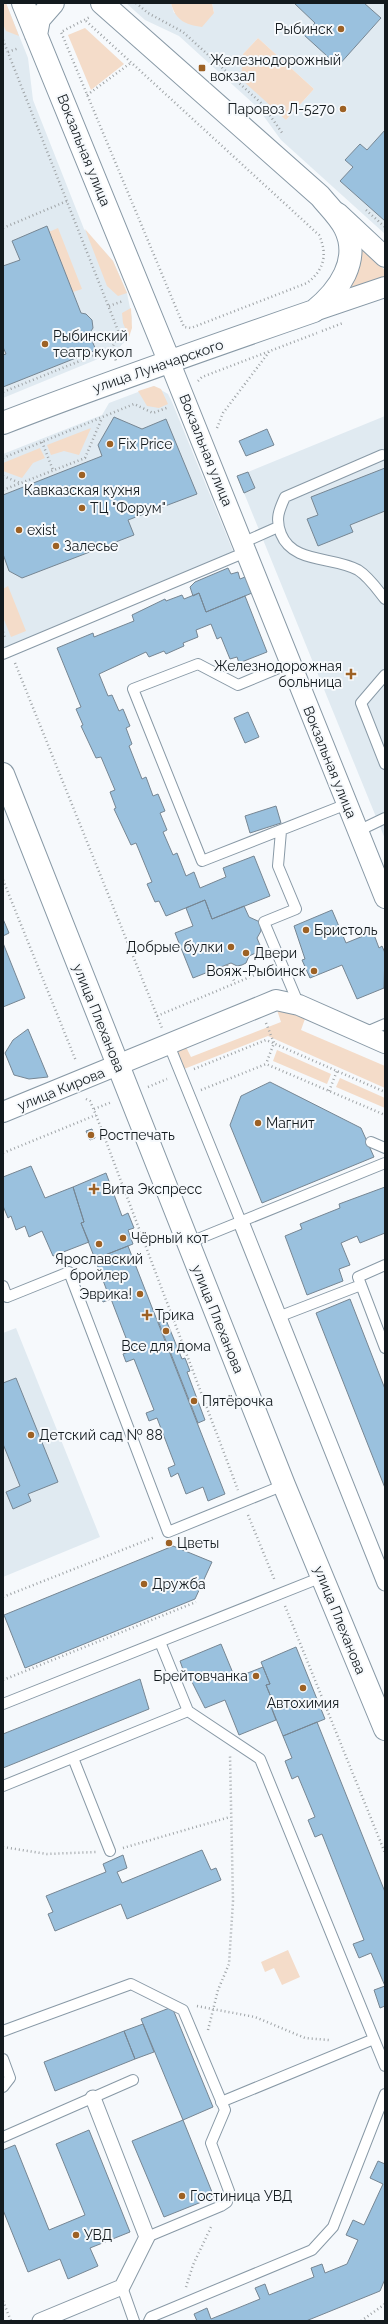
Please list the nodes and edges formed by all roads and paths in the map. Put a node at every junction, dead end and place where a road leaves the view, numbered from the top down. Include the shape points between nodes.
1 (23, 3) edge
2 (53, 3) edge
3 (93, 3) edge
4 (102, 3) edge
5 (136, 3) edge
6 (121, 20) junction
7 (36, 36) junction
8 (3, 40) edge
9 (132, 62) junction
10 (87, 95) junction
11 (286, 139) dead end
12 (320, 196) junction
13 (67, 202) junction
14 (362, 207) dead end
15 (3, 228) edge
16 (385, 228) edge
17 (385, 257) edge
18 (385, 287) edge
19 (314, 310) junction
20 (349, 321) dead end
21 (270, 351) junction
22 (170, 363) junction
23 (197, 385) dead end
24 (3, 392) edge
25 (173, 411) dead end
26 (102, 418) junction
27 (3, 423) edge
28 (216, 430) dead end
29 (42, 442) junction
30 (382, 455) dead end
31 (3, 458) edge
32 (54, 470) junction
33 (3, 476) edge
34 (20, 483) junction
35 (3, 490) edge
36 (278, 527) junction
37 (244, 547) junction
38 (385, 599) edge
39 (7, 653) edge
40 (291, 663) junction
41 (385, 675) edge
42 (385, 764) edge
43 (3, 774) edge
44 (347, 804) junction
45 (385, 818) edge
46 (281, 831) junction
47 (358, 831) junction
48 (3, 880) edge
49 (385, 898) edge
50 (281, 963) junction
51 (227, 965) dead end
52 (235, 983) junction
53 (299, 1005) junction
54 (157, 1016) junction
55 (385, 1024) edge
56 (364, 1033) junction
57 (274, 1043) junction
58 (385, 1043) edge
59 (168, 1045) junction
60 (266, 1064) junction
61 (118, 1066) junction
62 (337, 1071) junction
63 (181, 1074) junction
64 (74, 1084) junction
65 (329, 1091) junction
66 (385, 1092) edge
67 (190, 1095) junction
68 (3, 1112) edge
69 (96, 1115) junction
70 (385, 1115) edge
71 (371, 1142) dead end
72 (385, 1148) edge
73 (3, 1153) edge
74 (385, 1163) edge
75 (240, 1222) junction
76 (188, 1244) junction
77 (385, 1265) edge
78 (360, 1285) junction
79 (3, 1286) edge
80 (278, 1317) junction
81 (385, 1348) edge
82 (284, 1485) junction
83 (243, 1502) junction
84 (168, 1532) junction
85 (322, 1577) junction
86 (385, 1583) edge
87 (280, 1595) junction
88 (3, 1597) edge
89 (196, 1602) dead end
90 (160, 1642) junction
91 (3, 1680) edge
92 (3, 1704) edge
93 (188, 1711) junction
94 (385, 1728) edge
95 (230, 1739) junction
96 (73, 1758) junction
97 (3, 1786) edge
98 (110, 1851) dead end
99 (385, 1853) edge
100 (174, 2005) junction
101 (213, 2008) junction
102 (3, 2031) edge
103 (374, 2039) junction
104 (329, 2040) dead end
105 (201, 2054) junction
106 (3, 2059) edge
107 (385, 2066) edge
108 (133, 2080) dead end
109 (3, 2087) edge
110 (385, 2094) edge
111 (93, 2098) junction
112 (221, 2102) junction
113 (3, 2137) edge
114 (221, 2206) junction
115 (148, 2237) junction
116 (122, 2287) junction
117 (3, 2301) edge
118 (385, 2304) edge
119 (181, 2305) junction
120 (11, 2321) edge
121 (40, 2321) edge
122 (134, 2321) edge
123 (149, 2321) edge
124 (361, 2321) edge

1 - 7 street, Вокзальная улица
2 - 7 street via 39,19
3 - 6 street
4 - 6 street
5 - 11 path via 148,13 182,32 250,93 261,103
6 - 12 street, улица Луначарского
7 - 22 street, Вокзальная улица
8 - 13 path
9 - 10 path
9 - 10 path via 86,20 61,32
9 - 10 path via 319,235 324,245 325,256 315,277 307,283 191,328 184,327
12 - 17 street
12 - 19 street, улица Луначарского via 346,229 350,254 348,269 342,281 328,299
13 - 15 path
13 - 24 path via 119,333 112,348
14 - 16 path
18 - 19 street
19 - 22 street, улица Луначарского
20 - 21 path
21 - 23 path via 202,377
21 - 28 path via 223,413
22 - 27 street, улица Луначарского via 123,377
22 - 37 street, Вокзальная улица
25 - 26 path via 171,406 153,414 134,404
26 - 29 path
26 - 32 path via 85,458
29 - 31 path
29 - 32 path
30 - 36 lane via 285,497 277,514
32 - 34 path
33 - 34 path
34 - 35 path
36 - 37 lane
36 - 38 lane via 291,550 357,570
37 - 39 lane
37 - 40 street, Вокзальная улица
39 - 54 path
40 - 44 street, Вокзальная улица
40 - 46 lane via 238,685 198,664 133,689 202,861
41 - 42 lane via 361,703
43 - 61 street, улица Плеханова
44 - 46 lane
44 - 47 street, Вокзальная улица
45 - 47 lane
46 - 50 lane via 278,866 296,909 264,922
47 - 49 street, Вокзальная улица
48 - 64 path via 75,1058 76,1064 70,1072
50 - 52 path
50 - 53 lane
51 - 52 path
52 - 54 path
53 - 56 street, улица Кирова
53 - 59 street, улица Кирова via 276,1000
54 - 59 path
55 - 56 lane
56 - 58 street, улица Кирова
57 - 60 path
57 - 62 path
57 - 63 path via 266,1040
59 - 61 street, улица Кирова
59 - 63 lane
60 - 65 path
60 - 67 path
61 - 64 street, улица Кирова
61 - 76 street, улица Плеханова
62 - 65 path
62 - 66 path
63 - 67 lane
64 - 68 street, улица Кирова
64 - 69 path via 79,1097 90,1101
65 - 70 path
67 - 75 lane
69 - 73 path
69 - 83 path
71 - 72 lane
74 - 75 lane
75 - 76 lane
75 - 80 street
76 - 82 street, улица Плеханова
77 - 78 lane via 358,1277
78 - 80 lane
78 - 81 lane
79 - 84 lane via 7,1297 69,1272
80 - 86 street
82 - 83 lane
82 - 85 street, улица Плеханова
83 - 84 lane
83 - 87 path
84 - 88 path
85 - 87 lane
85 - 94 street, улица Плеханова
87 - 90 lane
87 - 99 path
89 - 91 path
90 - 92 lane
90 - 93 lane
93 - 95 lane
93 - 96 lane
95 - 101 path via 233,1901 230,1956
95 - 103 lane via 260,1759
96 - 97 lane
96 - 98 lane
100 - 101 path
100 - 102 lane via 131,1984
100 - 105 lane via 183,2010
101 - 104 path via 255,2017 305,2038
101 - 105 path
103 - 107 lane
103 - 112 lane
105 - 112 lane
106 - 109 lane via 10,2078
108 - 111 lane
110 - 119 lane via 333,2227 312,2250
111 - 113 lane
111 - 115 street
112 - 114 lane via 225,2110 211,2143 229,2191 227,2202
114 - 115 lane
114 - 119 path via 193,2265
115 - 116 street
116 - 121 street
116 - 122 lane
117 - 120 path
118 - 124 path
119 - 123 lane via 151,2317

